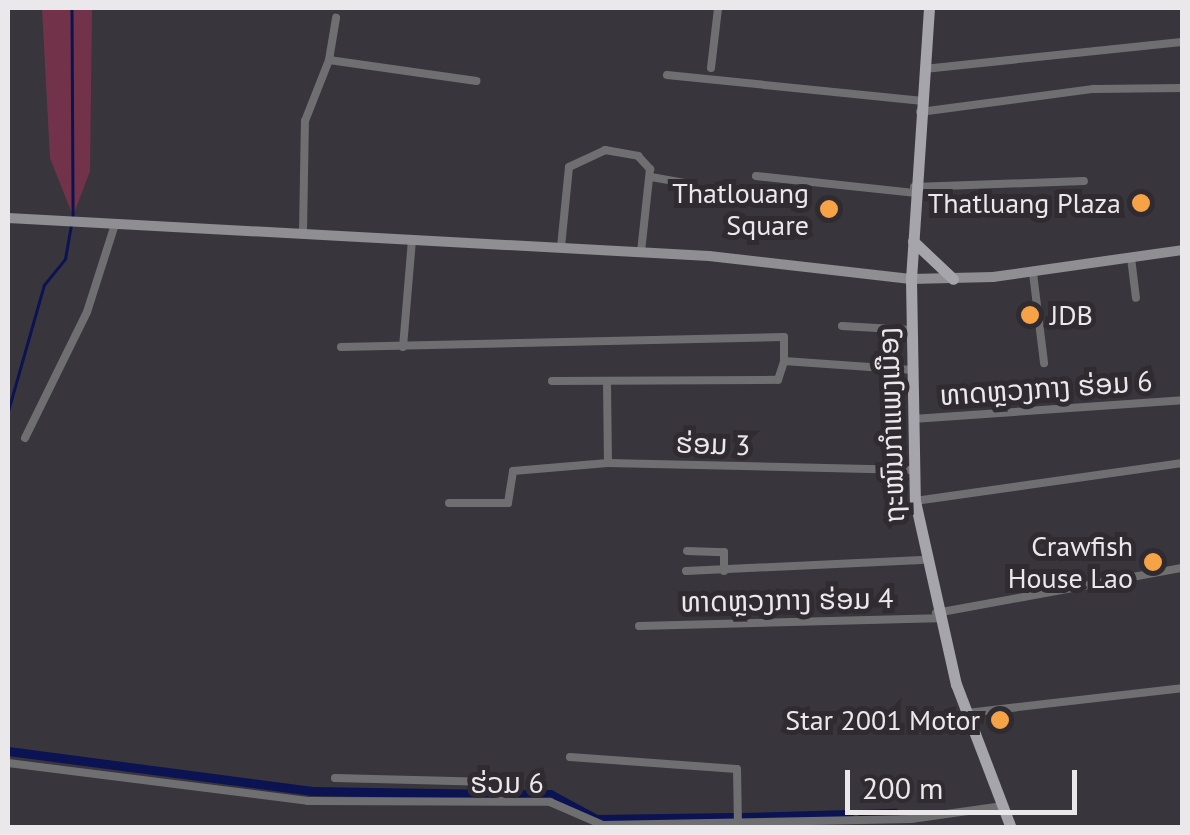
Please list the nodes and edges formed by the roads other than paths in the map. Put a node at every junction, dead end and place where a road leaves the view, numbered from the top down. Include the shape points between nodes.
1 (718, 8) edge
2 (929, 8) edge
3 (336, 18) dead end
4 (1182, 42) edge
5 (329, 60) junction
6 (711, 68) dead end
7 (924, 69) junction
8 (667, 75) dead end
9 (478, 81) dead end
10 (1182, 88) edge
11 (920, 107) junction
12 (756, 176) dead end
13 (651, 177) junction
14 (1084, 182) dead end
15 (684, 183) dead end
16 (914, 190) junction
17 (8, 218) edge
18 (115, 224) junction
19 (303, 232) junction
20 (412, 239) junction
21 (913, 241) junction
22 (561, 247) junction
23 (1182, 250) edge
24 (641, 252) junction
25 (1130, 258) junction
26 (1033, 272) junction
27 (911, 279) junction
28 (953, 279) junction
29 (1136, 298) dead end
30 (842, 326) dead end
31 (912, 330) junction
32 (342, 347) dead end
33 (403, 347) junction
34 (784, 360) junction
35 (1044, 363) dead end
36 (913, 370) junction
37 (552, 381) dead end
38 (606, 382) junction
39 (1182, 400) edge
40 (913, 419) junction
41 (25, 438) dead end
42 (608, 463) junction
43 (1182, 463) edge
44 (912, 470) junction
45 (914, 501) junction
46 (449, 503) dead end
47 (687, 551) dead end
48 (922, 560) junction
49 (1182, 568) edge
50 (686, 571) dead end
51 (724, 571) junction
52 (936, 615) junction
53 (639, 626) dead end
54 (1182, 688) edge
55 (967, 713) junction
56 (570, 757) dead end
57 (8, 763) edge
58 (335, 778) dead end
59 (503, 801) junction
60 (1003, 806) junction
61 (912, 823) edge
62 (738, 824) junction
63 (628, 826) edge
64 (1011, 828) edge

1 - 6 street
2 - 7 main road, ຖະໜົນກຳແພງເມືອງ
3 - 5 street
4 - 7 street
5 - 9 street
5 - 19 street via 305,121
7 - 11 main road, ຖະໜົນກຳແພງເມືອງ
8 - 11 street
10 - 11 street via 1093,89
11 - 16 main road, ຖະໜົນກຳແພງເມືອງ
12 - 16 street
13 - 15 street
13 - 22 street via 644,160 630,153 575,160
13 - 24 street
14 - 16 street
16 - 21 main road, ຖະໜົນກຳແພງເມືອງ
17 - 18 main road
18 - 19 main road
18 - 41 street via 87,312
19 - 20 main road
20 - 22 main road
20 - 33 street
21 - 27 main road, ຖະໜົນກຳແພງເມືອງ
21 - 28 main road
22 - 24 main road
23 - 25 main road
24 - 27 main road
25 - 26 main road
25 - 29 street
26 - 28 main road
26 - 35 street
27 - 28 main road
27 - 31 main road, ຖະໜົນກຳແພງເມືອງ
30 - 31 street
31 - 36 main road, ຖະໜົນກຳແພງເມືອງ
32 - 33 street
33 - 34 street via 720,334 787,338
34 - 36 street
34 - 38 street via 780,380
36 - 40 main road, ຖະໜົນກຳແພງເມືອງ
37 - 38 street
38 - 42 street
39 - 40 street, ທາດຫຼວງກາງ ຮ່ອມ 6
40 - 44 main road, ຖະໜົນກຳແພງເມືອງ
42 - 44 street, ຮ່ອມ 3
42 - 46 street, ຮ່ອມ 3 via 512,470 508,503
43 - 45 street
44 - 45 main road, ຖະໜົນກຳແພງເມືອງ
45 - 48 main road, ຖະໜົນກຳແພງເມືອງ
47 - 51 street via 724,552
48 - 51 street
48 - 52 main road, ຖະໜົນກຳແພງເມືອງ
49 - 52 street, ທາດຫຼວງກາງ ຮ່ອມ 4
50 - 51 street
52 - 53 street, ທາດຫຼວງກາງ ຮ່ອມ 4
52 - 55 main road, ຖະໜົນກຳແພງເມືອງ
54 - 55 street
55 - 60 main road, ຖະໜົນກຳແພງເມືອງ
56 - 62 street via 737,769
57 - 59 street, ຮ່ວມ 6 via 308,801
58 - 59 street via 492,782
59 - 63 street, ຮ່ວມ 6 via 550,802 589,824
60 - 61 street, ຮ່ວມ 6
60 - 64 main road, ຖະໜົນກຳແພງເມືອງ
61 - 62 street, ຮ່ວມ 6
62 - 63 street, ຮ່ວມ 6

